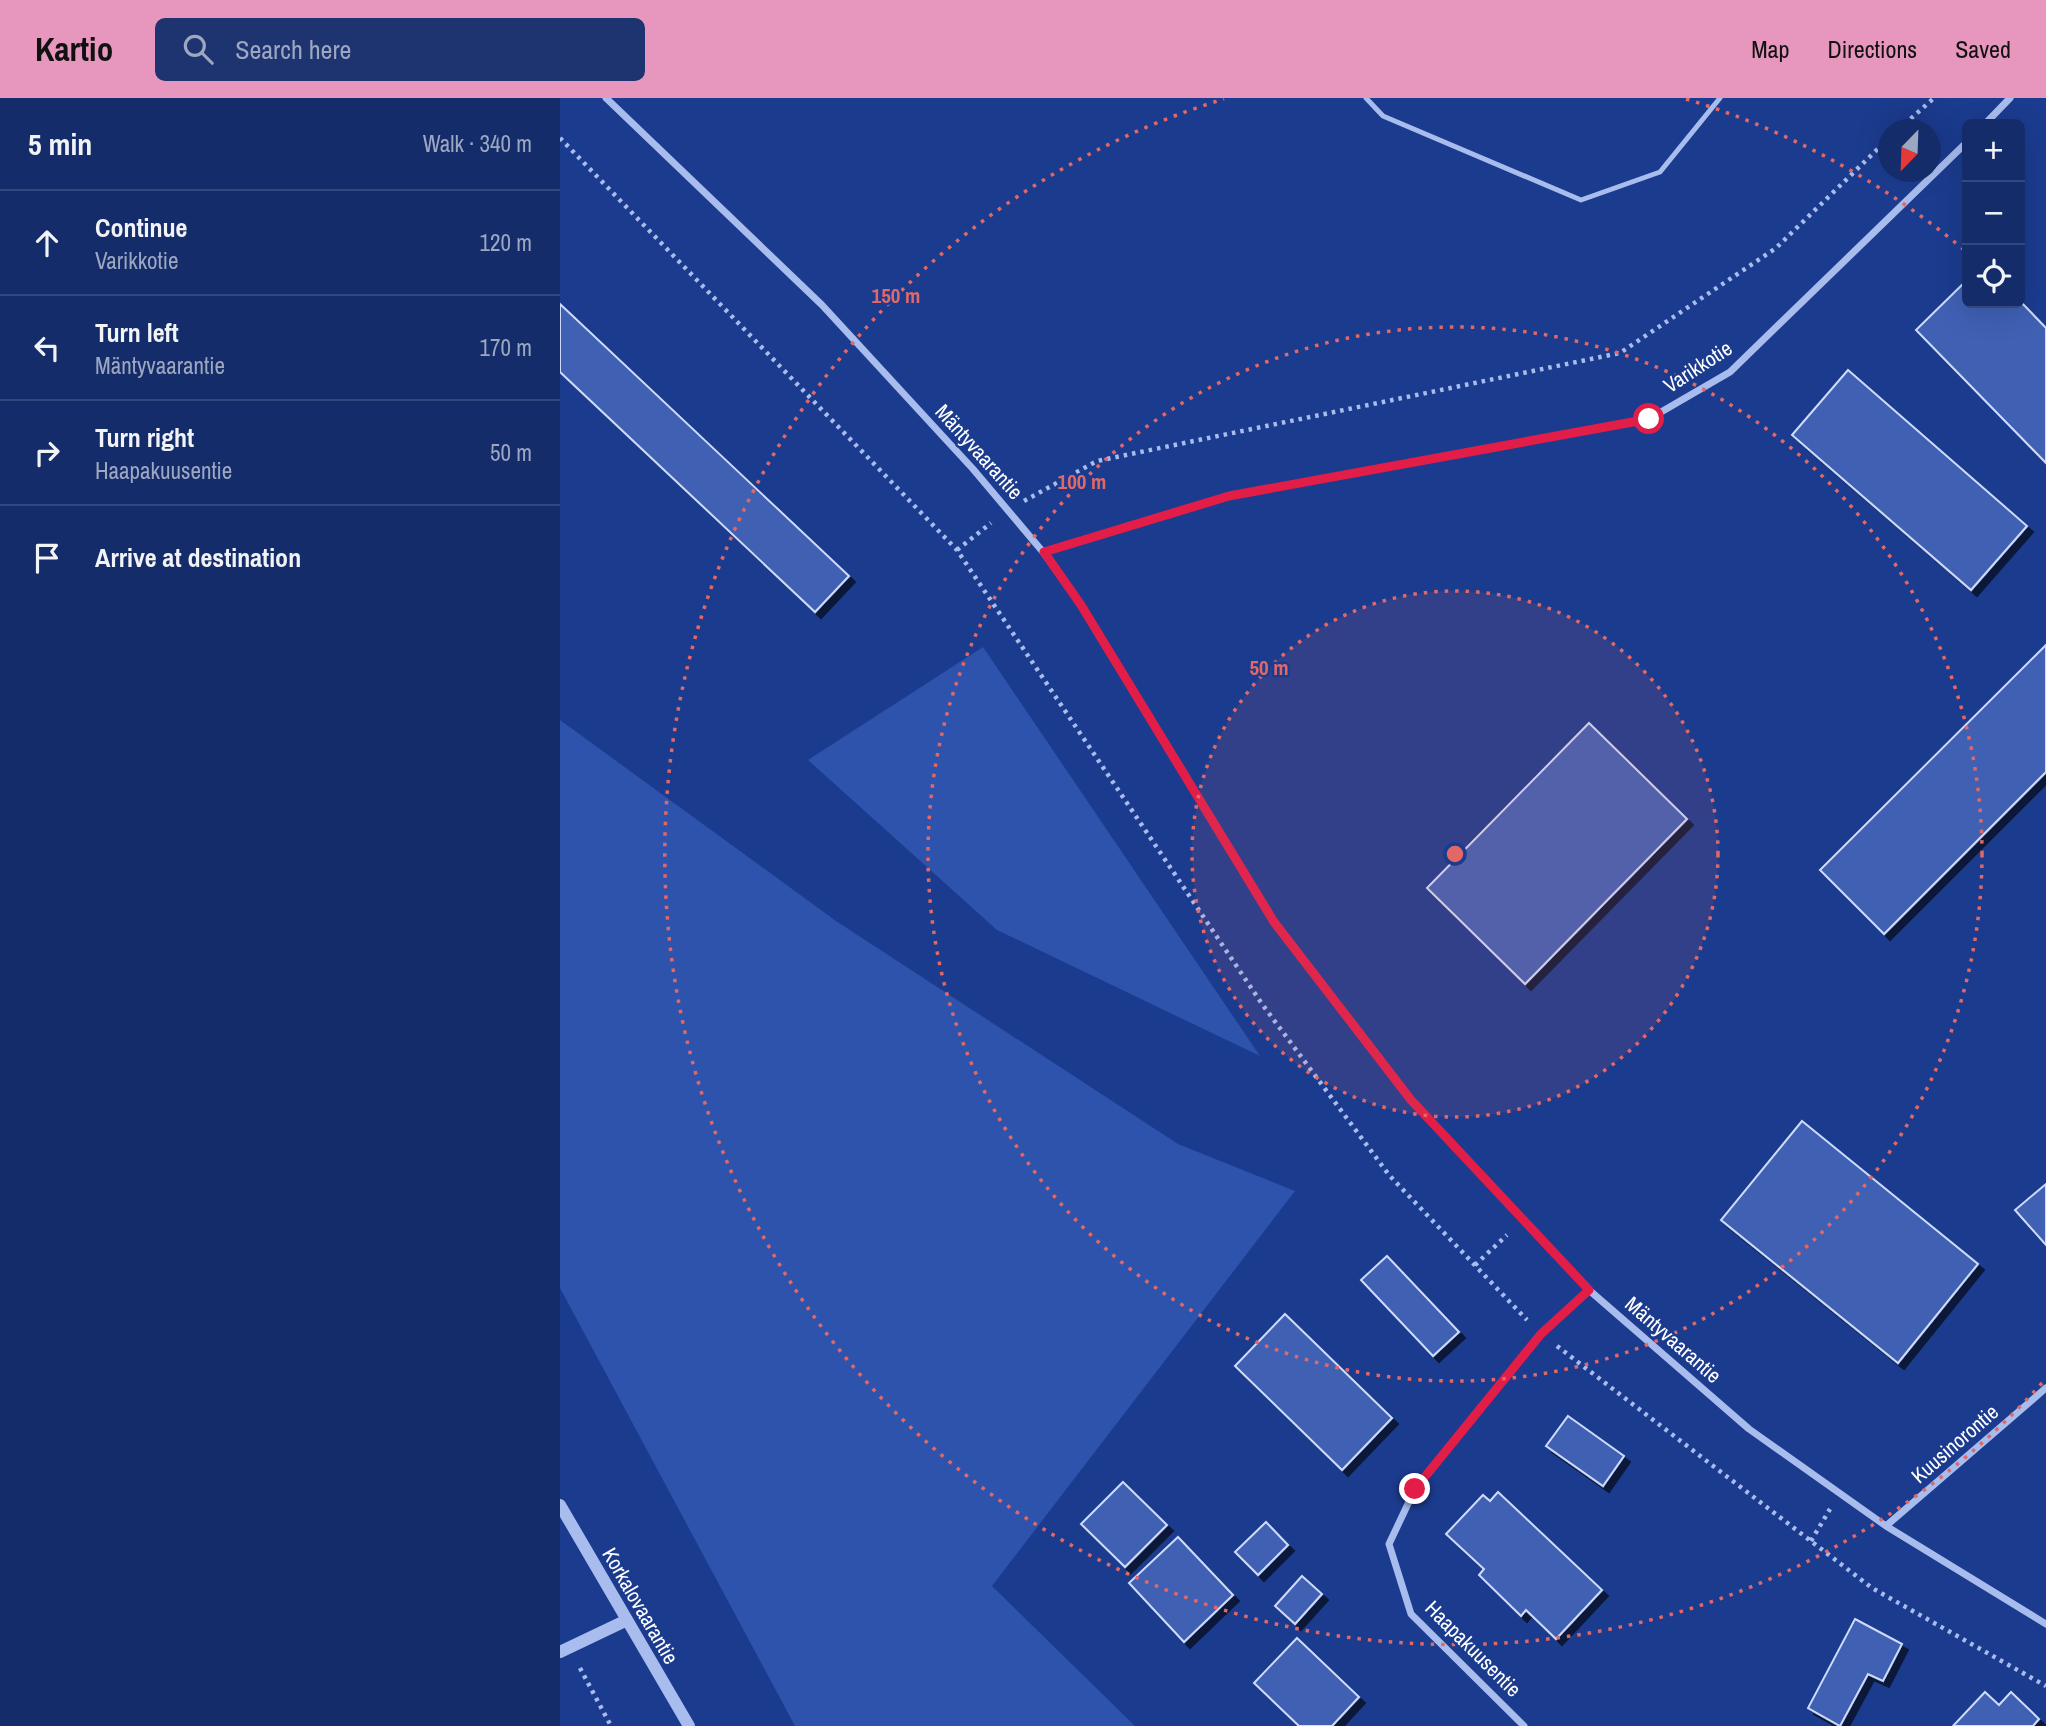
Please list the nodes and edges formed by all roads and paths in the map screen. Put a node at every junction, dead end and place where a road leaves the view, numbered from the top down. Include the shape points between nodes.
1 (606, 98) edge
2 (1366, 98) edge
3 (1720, 98) edge
4 (1934, 98) edge
5 (2010, 98) edge
6 (1910, 119) edge
7 (1990, 119) edge
8 (1962, 147) edge
9 (1878, 149) edge
10 (1008, 510) junction
11 (957, 550) dead end
12 (1044, 552) junction
13 (1524, 1220) junction
14 (1475, 1265) dead end
15 (1589, 1290) junction
16 (2046, 1388) edge
17 (1840, 1494) junction
18 (560, 1505) edge
19 (1886, 1526) junction
20 (1811, 1541) dead end
21 (625, 1621) junction
22 (2046, 1624) edge
23 (565, 1650) edge
24 (611, 1726) edge
25 (689, 1726) edge
26 (1524, 1726) edge

1 - 10 street, Mäntyvaarantie via 822,305
2 - 3 lane via 1383,117 1581,200 1660,172
4 - 6 path
5 - 7 street
8 - 12 street, Varikkotie via 1730,372 1649,419 1229,496
9 - 10 path via 1776,248 1620,354 1097,461
10 - 11 path
10 - 12 street, Mäntyvaarantie
12 - 13 street, Mäntyvaarantie via 1274,922 1411,1100
13 - 14 path
13 - 15 street, Mäntyvaarantie
15 - 17 street, Mäntyvaarantie via 1749,1429
15 - 26 street, Haapakuusentie via 1541,1334 1415,1489 1389,1544 1411,1614
16 - 19 street, Kuusinorontie
17 - 19 street, Mäntyvaarantie
17 - 20 path
18 - 21 street, Korkalovaarantie
19 - 22 street, Mäntyvaarantie
21 - 23 street
21 - 25 street, Korkalovaarantie
23 - 24 path

